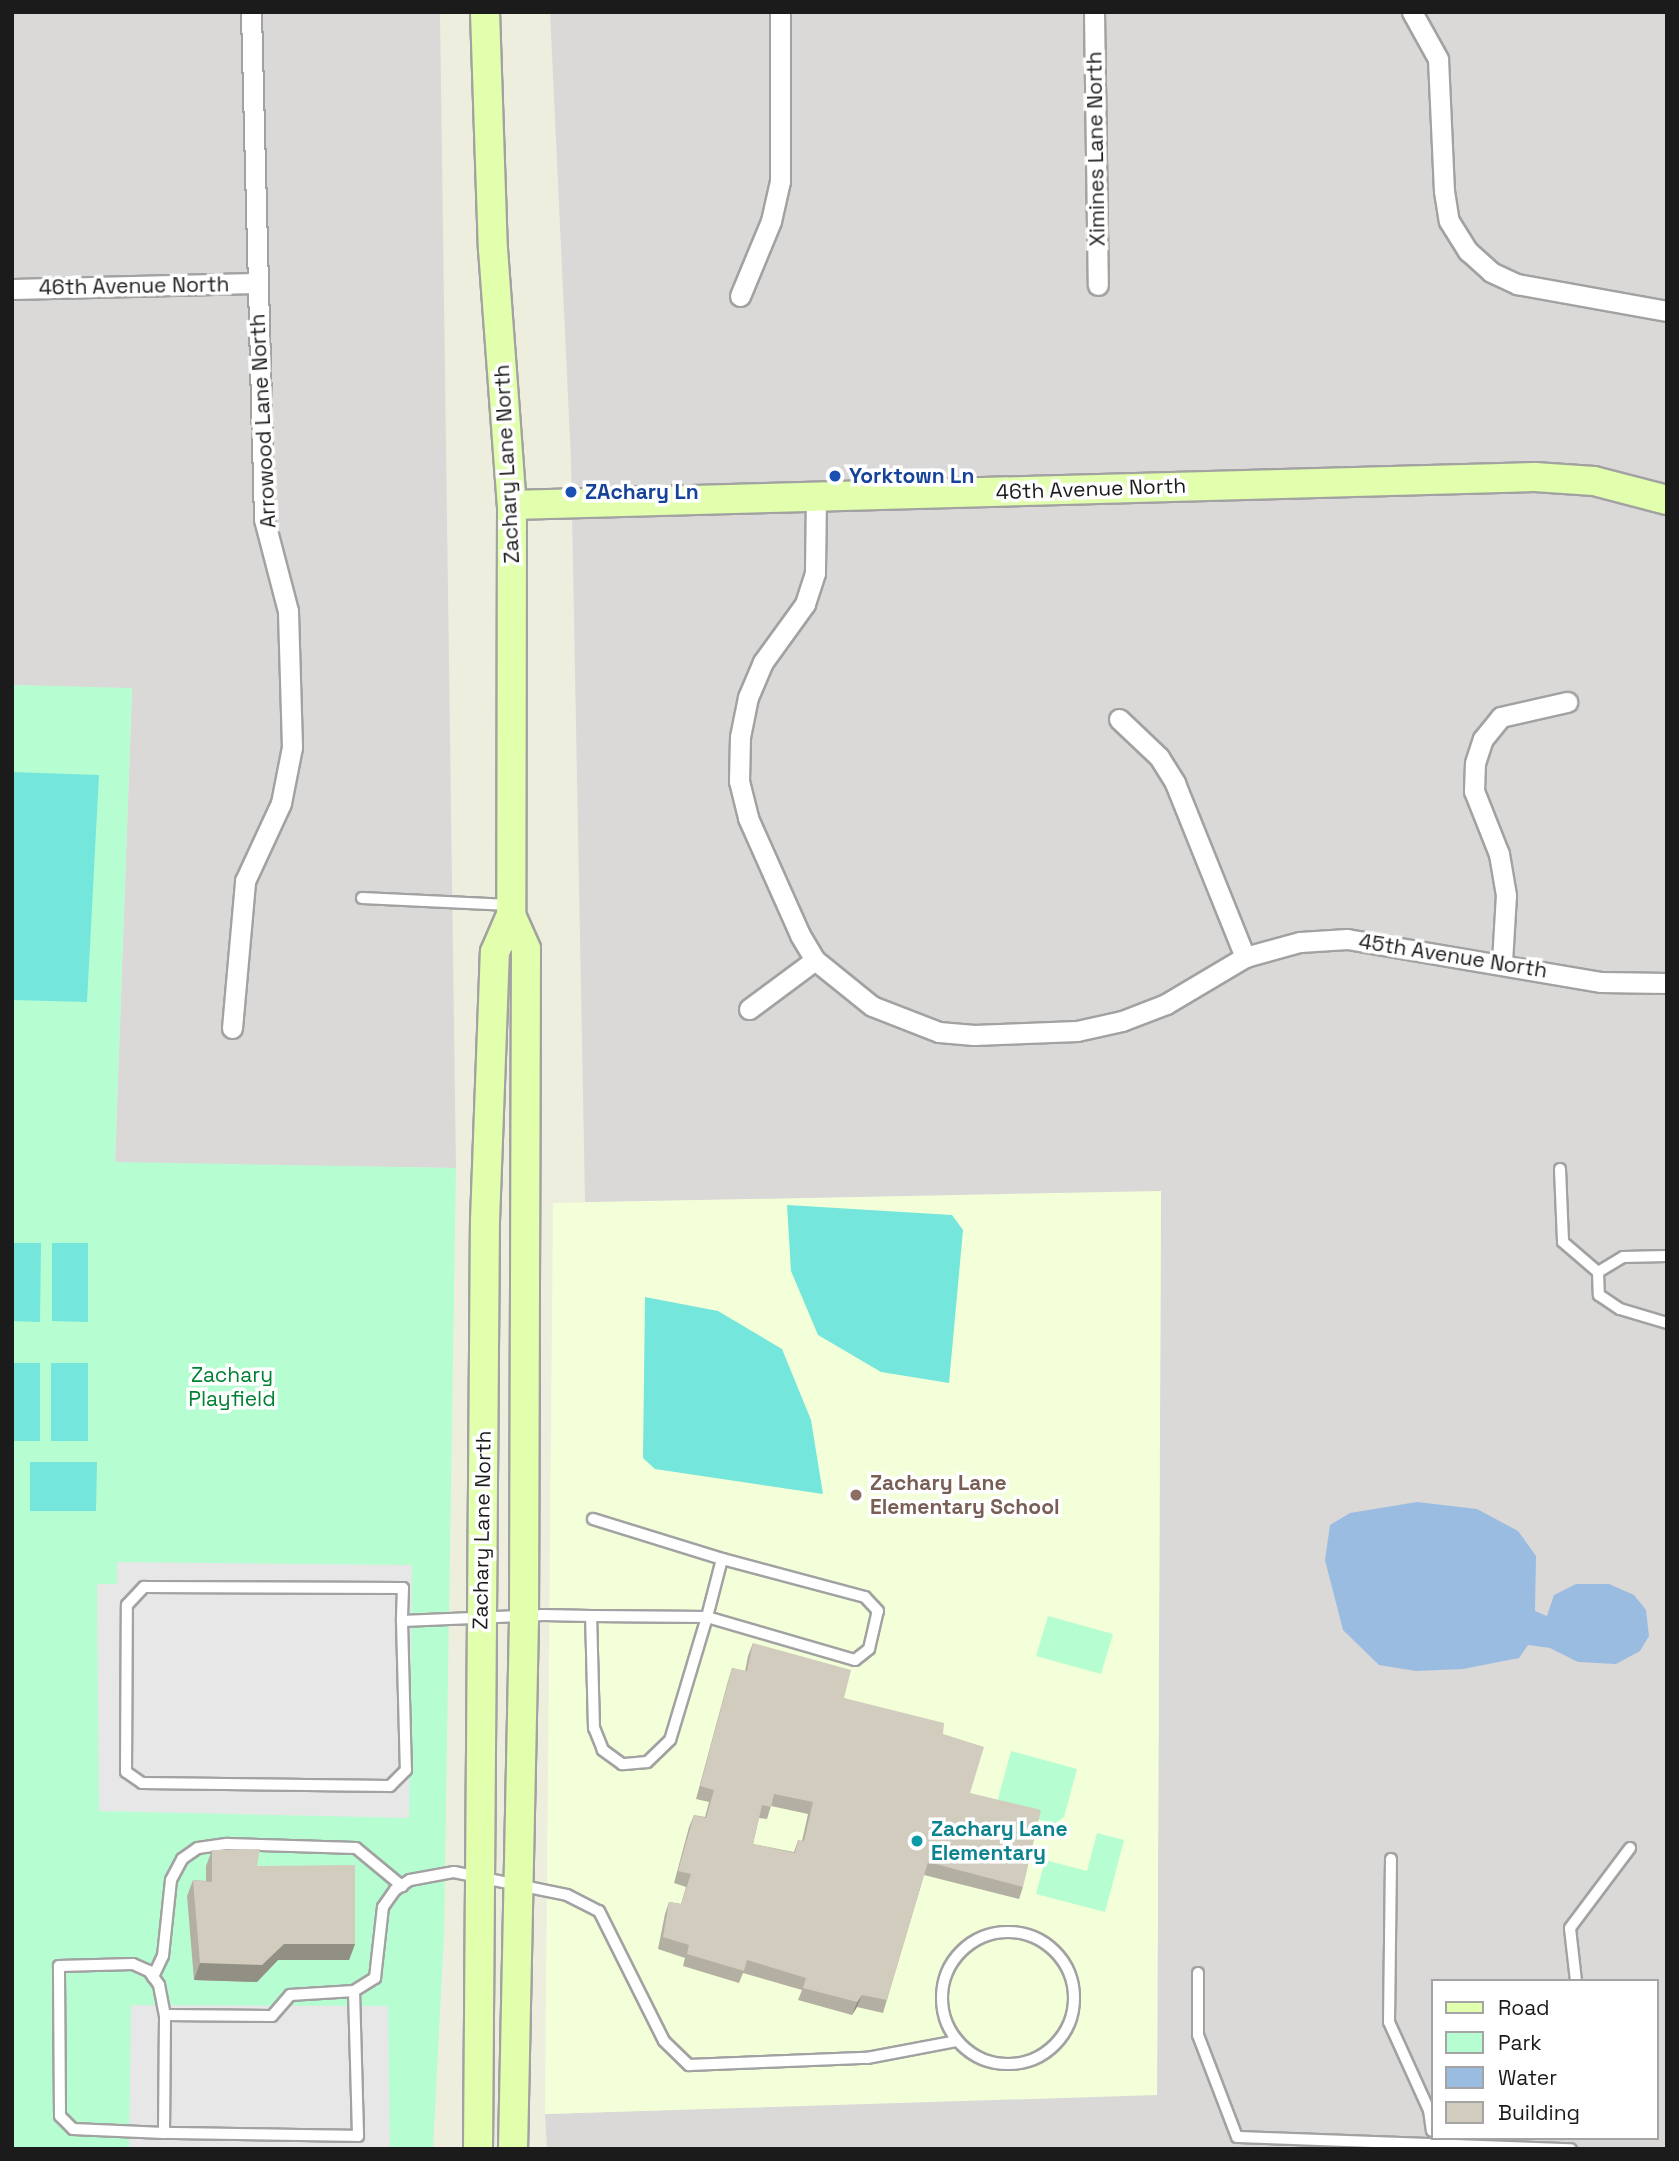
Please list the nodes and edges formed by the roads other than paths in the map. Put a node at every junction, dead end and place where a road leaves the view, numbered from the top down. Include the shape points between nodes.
1 (251, 12) edge
2 (485, 12) edge
3 (780, 12) edge
4 (1094, 12) edge
5 (1412, 12) edge
6 (255, 283) junction
7 (1098, 285) dead end
8 (12, 289) edge
9 (740, 296) dead end
10 (1667, 311) edge
11 (816, 497) junction
12 (1667, 500) edge
13 (512, 505) junction
14 (1567, 702) dead end
15 (1119, 719) dead end
16 (362, 898) dead end
17 (511, 910) junction
18 (1245, 957) junction
19 (816, 960) junction
20 (1502, 962) junction
21 (1667, 983) edge
22 (749, 1009) dead end
23 (232, 1028) dead end
24 (1560, 1169) dead end
25 (1667, 1256) edge
26 (1598, 1272) junction
27 (1667, 1323) edge
28 (593, 1519) dead end
29 (722, 1559) junction
30 (592, 1616) junction
31 (707, 1616) junction
32 (481, 1619) junction
33 (524, 1619) junction
34 (402, 1621) junction
35 (1630, 1848) dead end
36 (1391, 1859) dead end
37 (480, 1874) junction
38 (402, 1886) junction
39 (519, 1887) junction
40 (1198, 1973) dead end
41 (153, 1977) junction
42 (1576, 1979) edge
43 (354, 1991) junction
44 (165, 2015) junction
45 (957, 2041) junction
46 (1430, 2117) edge
47 (164, 2133) junction
48 (1434, 2144) edge
49 (1299, 2145) edge
50 (1555, 2148) edge
51 (478, 2149) edge
52 (513, 2149) edge
53 (1571, 2149) edge

1 - 6 street, Arrowood Lane North
2 - 13 street, Zachary Lane North via 493,249
3 - 9 street via 780,181 771,221
4 - 7 street, Ximines Lane North
5 - 10 street via 1438,59 1444,191 1449,221 1468,251 1491,272 1517,284
6 - 8 street, 46th Avenue North
6 - 23 street, Arrowood Lane North via 264,519 288,611 292,747 281,803 245,881
11 - 12 street, 46th Avenue North via 1535,477 1594,481
11 - 13 street, 46th Avenue North
11 - 19 street, 45th Avenue North via 816,573 805,604 763,662 748,697 739,770 748,818 788,913
13 - 17 street, Zachary Lane North
14 - 20 street via 1501,717 1483,739 1475,763 1474,792 1499,854 1506,895
15 - 18 street via 1160,757 1175,783
16 - 17 lane
17 - 32 street, Zachary Lane North via 495,952 485,1221
17 - 33 street, Zachary Lane North via 526,950
18 - 19 street, 45th Avenue North via 1166,1004 1122,1021 1077,1031 974,1035 904,1021 872,1006
18 - 20 street, 45th Avenue North via 1300,942 1347,939
19 - 22 street
20 - 21 street, 45th Avenue North via 1601,982
24 - 26 lane via 1563,1242
25 - 26 lane via 1623,1258
26 - 27 lane via 1599,1295 1619,1308
28 - 29 lane
29 - 31 lane
29 - 31 lane via 865,1597 878,1611 869,1649 855,1660
30 - 31 lane
30 - 31 lane via 594,1728 603,1750 622,1764 648,1762 670,1740
30 - 33 lane
32 - 33 lane
32 - 34 lane
32 - 37 street, Zachary Lane North
33 - 39 street, Zachary Lane North
34 - 34 lane via 403,1588 144,1587 127,1605 126,1772 142,1783 390,1786 406,1770
35 - 42 lane via 1570,1928
36 - 46 lane via 1389,2022
37 - 38 lane via 454,1872 410,1880
37 - 39 lane
37 - 51 street, Zachary Lane North
38 - 41 lane via 356,1849 228,1844 198,1848 182,1858 170,1880 163,1956
38 - 43 lane via 383,1907 375,1978
39 - 45 lane via 567,1895 599,1912 664,2041 689,2065 867,2057
39 - 52 street, Zachary Lane North
40 - 49 lane via 1198,2035 1237,2137
41 - 44 lane
41 - 47 lane via 132,1964 60,1966 57,2089 60,2116 74,2129
43 - 44 lane via 290,1995 272,2016
43 - 47 lane via 358,2136
44 - 47 lane
45 - 45 lane via 973,2055 1004,2064 1035,2058 1053,2046 1070,2018 1073,1987 1052,1949 1033,1937 1012,1933 990,1935 962,1952 944,1979 941,2000
48 - 49 lane
48 - 50 lane
50 - 53 lane

